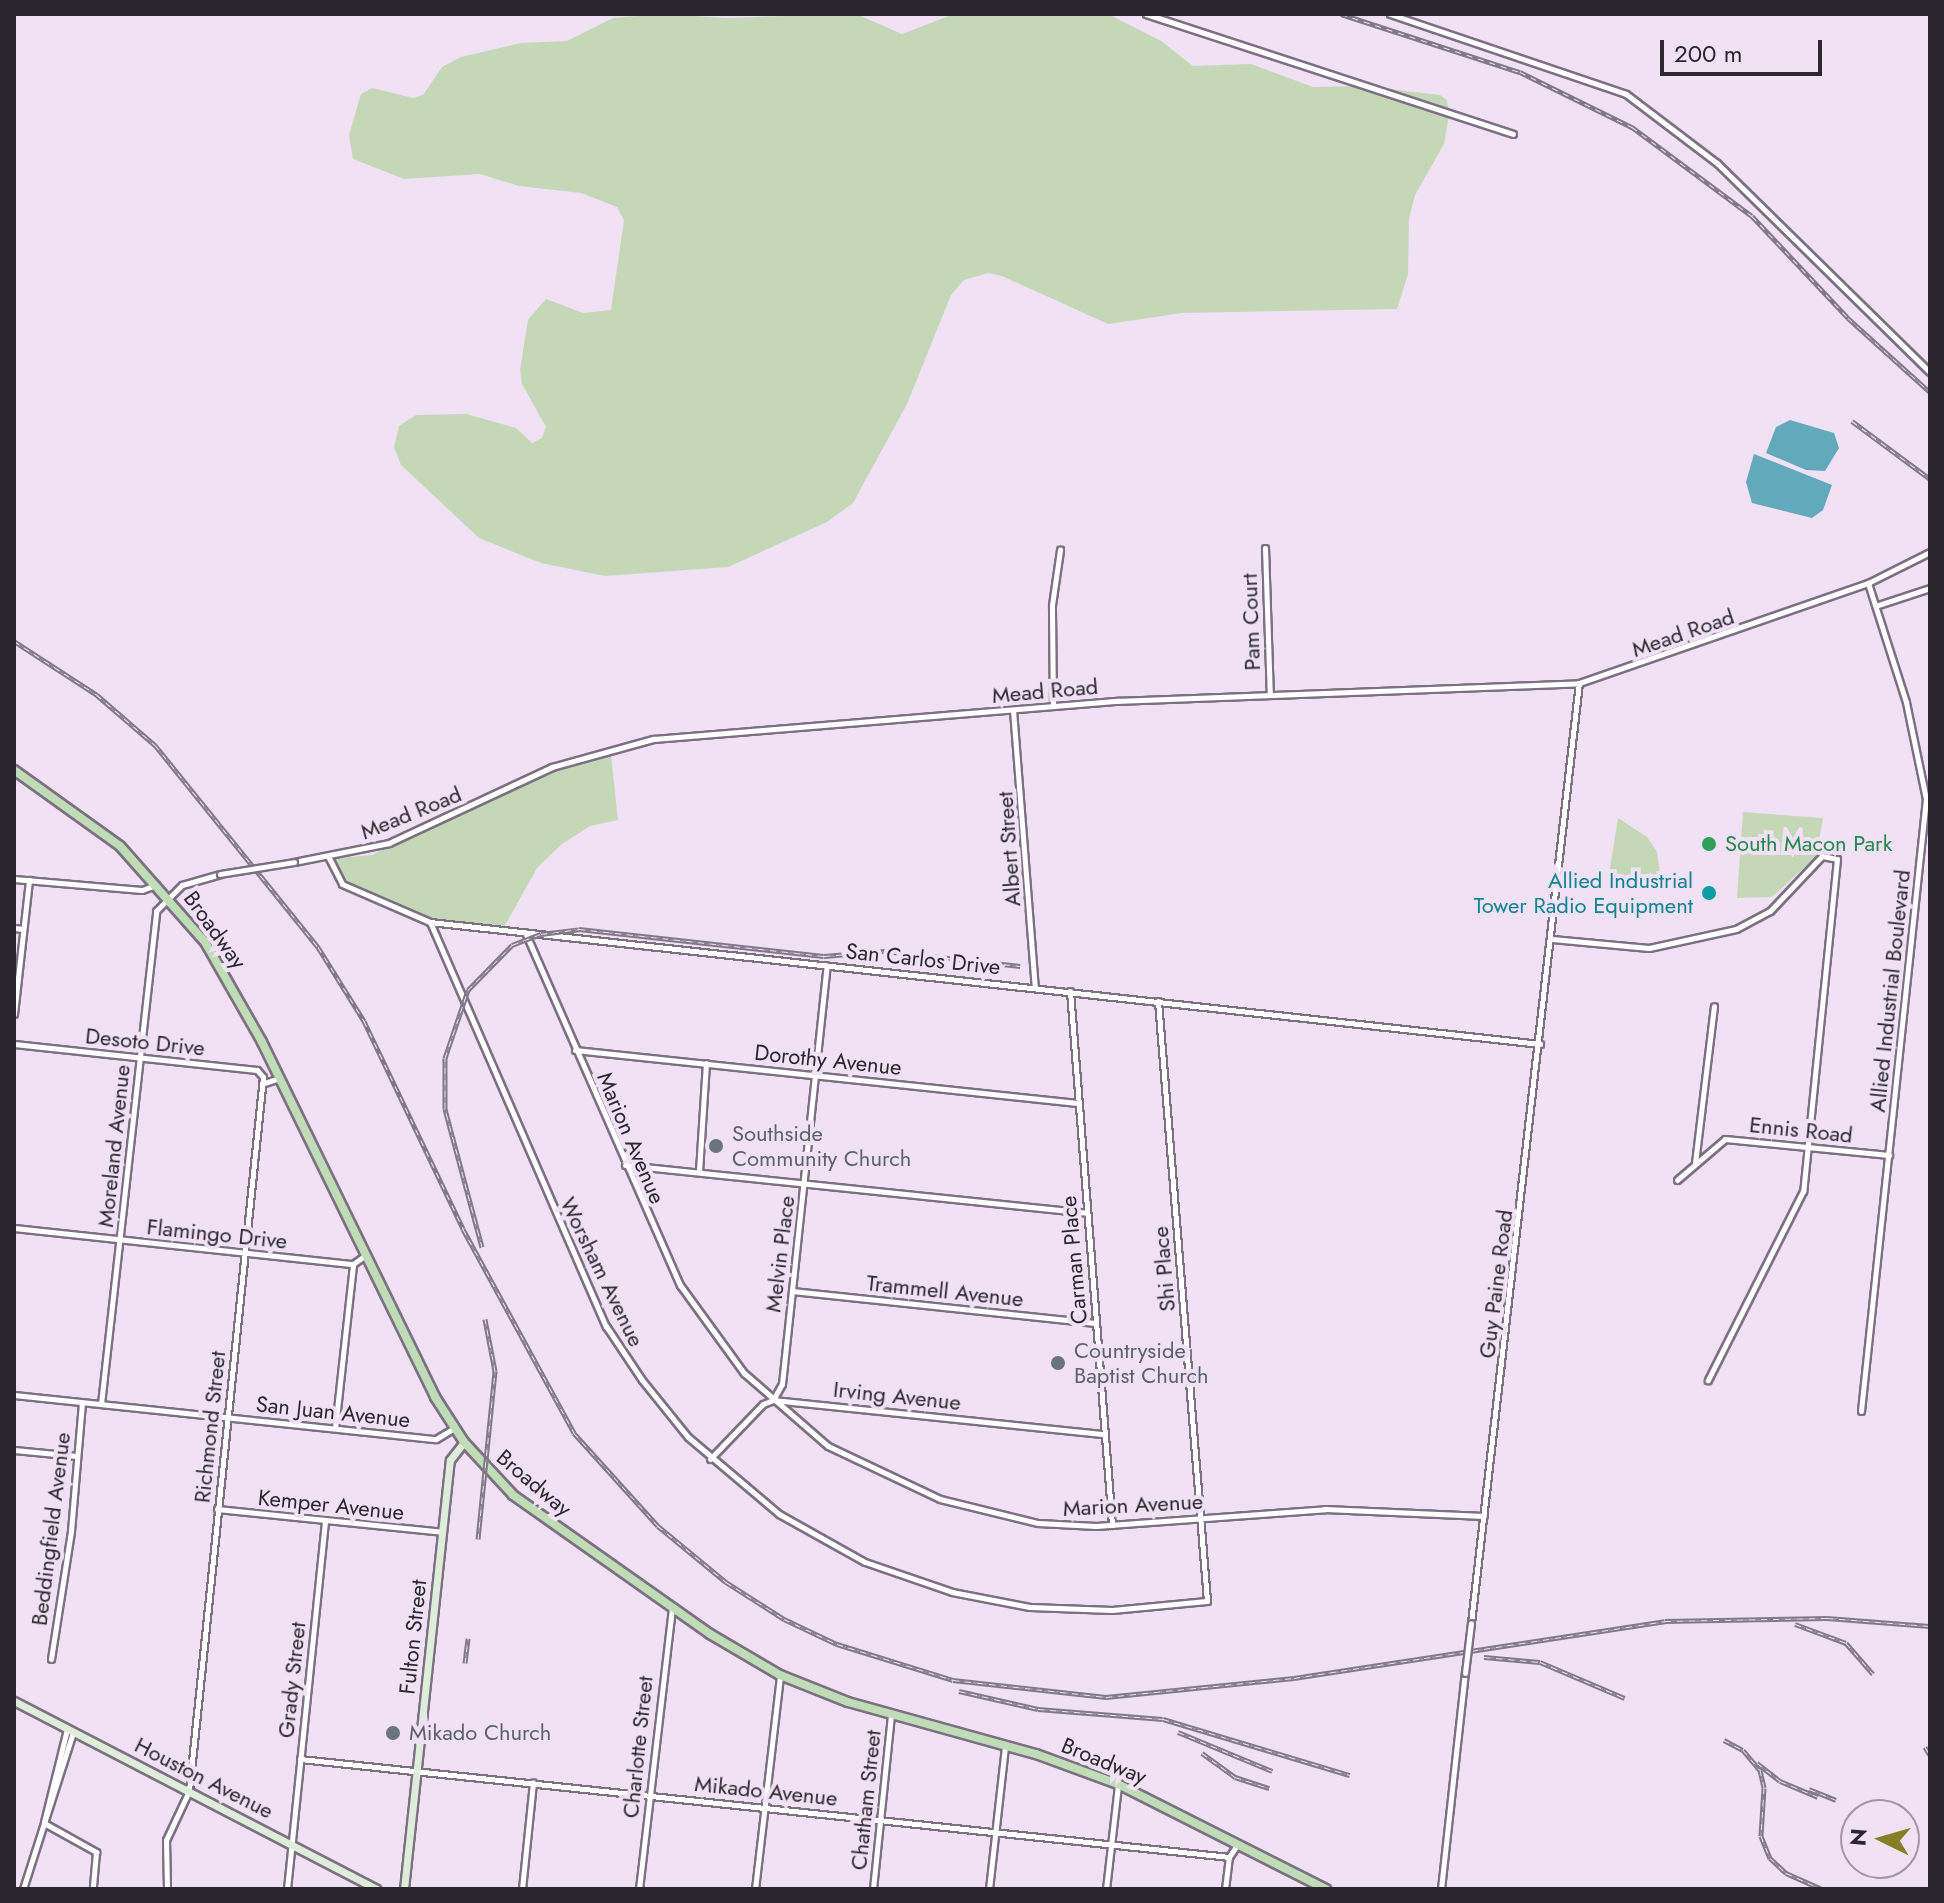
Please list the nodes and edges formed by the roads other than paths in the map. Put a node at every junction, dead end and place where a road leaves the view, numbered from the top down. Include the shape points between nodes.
1 (1146, 14) edge
2 (1390, 14) edge
3 (1513, 134) dead end
4 (1930, 372) edge
5 (1265, 548) dead end
6 (1060, 550) dead end
7 (1930, 552) edge
8 (1868, 583) junction
9 (1930, 588) edge
10 (1878, 605) junction
11 (1579, 683) junction
12 (1270, 695) junction
13 (1053, 706) junction
14 (1013, 710) junction
15 (14, 770) edge
16 (328, 856) junction
17 (14, 879) edge
18 (29, 880) junction
19 (157, 884) junction
20 (171, 899) junction
21 (430, 922) junction
22 (14, 928) edge
23 (23, 929) junction
24 (525, 932) junction
25 (1552, 939) junction
26 (827, 965) junction
27 (1035, 987) junction
28 (1070, 991) junction
29 (1158, 1001) junction
30 (1714, 1006) dead end
31 (14, 1014) edge
32 (14, 1044) edge
33 (1540, 1044) junction
34 (575, 1050) junction
35 (140, 1058) junction
36 (706, 1063) junction
37 (816, 1075) junction
38 (279, 1078) junction
39 (264, 1083) junction
40 (1077, 1103) junction
41 (1809, 1147) junction
42 (1889, 1155) junction
43 (1695, 1164) junction
44 (625, 1165) junction
45 (699, 1171) junction
46 (1677, 1180) dead end
47 (804, 1183) junction
48 (1087, 1213) junction
49 (14, 1228) edge
50 (119, 1240) junction
51 (245, 1252) junction
52 (366, 1255) junction
53 (353, 1264) junction
54 (792, 1291) junction
55 (1095, 1323) junction
56 (1708, 1380) dead end
57 (14, 1395) edge
58 (773, 1400) junction
59 (82, 1403) junction
60 (101, 1404) junction
61 (1861, 1411) dead end
62 (226, 1417) junction
63 (335, 1428) junction
64 (454, 1428) junction
65 (1104, 1434) junction
66 (464, 1442) junction
67 (14, 1450) edge
68 (77, 1456) junction
69 (710, 1459) junction
70 (217, 1509) junction
71 (1484, 1516) junction
72 (1200, 1518) junction
73 (325, 1520) junction
74 (1112, 1525) junction
75 (442, 1532) junction
76 (1206, 1582) joint
77 (672, 1608) junction
78 (51, 1659) dead end
79 (780, 1675) junction
80 (14, 1701) edge
81 (891, 1714) junction
82 (70, 1730) junction
83 (1006, 1745) junction
84 (300, 1759) junction
85 (418, 1770) junction
86 (533, 1783) junction
87 (1118, 1784) junction
88 (189, 1791) junction
89 (648, 1795) junction
90 (764, 1807) junction
91 (881, 1819) junction
92 (44, 1823) junction
93 (996, 1830) junction
94 (1111, 1842) junction
95 (291, 1844) junction
96 (1237, 1844) junction
97 (1229, 1857) junction
98 (14, 1885) edge
99 (23, 1888) edge
100 (93, 1889) edge
101 (167, 1889) edge
102 (287, 1889) edge
103 (376, 1889) edge
104 (404, 1889) edge
105 (522, 1889) edge
106 (639, 1889) edge
107 (755, 1889) edge
108 (873, 1889) edge
109 (989, 1889) edge
110 (1106, 1889) edge
111 (1225, 1889) edge
112 (1326, 1889) edge
113 (1441, 1889) edge

1 - 3 street
2 - 4 street via 1626,94 1717,163
5 - 12 street, Pam Court
6 - 13 street via 1052,605
7 - 8 street, Mead Road
8 - 10 street, Allied Industrial Boulevard
8 - 11 street, Mead Road
9 - 10 street
10 - 42 street, Allied Industrial Boulevard via 1926,790
11 - 12 street, Mead Road
11 - 25 street, Guy Paine Road
12 - 13 street, Mead Road
13 - 14 street, Mead Road
14 - 16 street, Mead Road via 625,744 552,767 389,843
14 - 27 street, Albert Street
15 - 19 main road, Broadway via 93,823
16 - 20 street, Mead Road, bridge via 220,874 182,885
16 - 21 street, San Carlos Drive via 342,884
17 - 18 street
18 - 19 street via 142,890
18 - 23 street
19 - 20 main road, Broadway
20 - 35 street, Moreland Avenue via 156,911
20 - 38 main road, Broadway via 233,986
21 - 24 street, San Carlos Drive
21 - 69 street, Worsham Avenue via 606,1326 642,1380
22 - 23 street
23 - 31 street
24 - 26 street, San Carlos Drive
24 - 34 street, Marion Avenue
25 - 33 street, Guy Paine Road
25 - 41 street via 1649,948 1736,929 1770,911 1822,856 1837,859
26 - 27 street, San Carlos Drive
26 - 37 street, Melvin Place
27 - 28 street, San Carlos Drive
28 - 29 street, San Carlos Drive
28 - 40 street, Carman Place
29 - 33 street, San Carlos Drive
29 - 72 street, Shi Place
30 - 43 street
32 - 35 street, Desoto Drive
33 - 71 street, Guy Paine Road
34 - 36 street, Dorothy Avenue
34 - 44 street, Marion Avenue
35 - 39 street, Desoto Drive via 257,1070
35 - 50 street, Moreland Avenue
36 - 37 street, Dorothy Avenue
36 - 45 street
37 - 40 street, Dorothy Avenue
37 - 47 street, Melvin Place
38 - 39 street
38 - 52 main road, Broadway
39 - 51 street, Richmond Street
40 - 48 street, Carman Place
41 - 42 street, Ennis Road
41 - 43 street, Ennis Road via 1725,1139
41 - 56 street via 1803,1191
42 - 61 street, Allied Industrial Boulevard
43 - 46 street, Ennis Road
44 - 45 street
44 - 58 street, Marion Avenue via 691,1302 729,1356
45 - 47 street
47 - 48 street
47 - 54 street, Melvin Place
48 - 55 street, Carman Place
49 - 50 street, Flamingo Drive
50 - 51 street, Flamingo Drive
50 - 60 street, Moreland Avenue
51 - 53 street, Flamingo Drive
51 - 62 street, Richmond Street
52 - 53 street
52 - 64 main road, Broadway
53 - 63 street
54 - 55 street, Trammell Avenue
54 - 58 street, Melvin Place via 781,1389
55 - 65 street, Carman Place
57 - 59 street, San Juan Avenue
58 - 65 street, Irving Avenue
58 - 69 street
58 - 74 street, Marion Avenue via 828,1446 929,1495 1026,1521
59 - 60 street, San Juan Avenue
59 - 68 street, Beddingfield Avenue
60 - 62 street, San Juan Avenue
62 - 63 street, San Juan Avenue
62 - 70 street, Richmond Street
63 - 64 street, San Juan Avenue via 441,1439
64 - 66 main road, Broadway
65 - 74 street, Carman Place
66 - 75 street, Fulton Street via 451,1453
66 - 77 main road, Broadway via 526,1506
67 - 68 street
68 - 78 street, Beddingfield Avenue
69 - 76 street, Worsham Avenue via 807,1532 865,1562 952,1592 1011,1605 1112,1610 1201,1603 1207,1601
70 - 73 street, Kemper Avenue
70 - 88 street, Richmond Street
71 - 72 street, Marion Avenue via 1325,1509
71 - 113 street, Guy Paine Road, bridge
72 - 74 street, Marion Avenue
72 - 76 street, Shi Place
73 - 75 street, Kemper Avenue
73 - 84 street, Grady Street
75 - 85 street, Fulton Street
77 - 79 main road, Broadway
77 - 89 street, Charlotte Street
79 - 81 main road, Broadway
79 - 90 street
80 - 82 street, Houston Avenue
81 - 83 main road, Broadway
81 - 91 street, Chatham Street
82 - 88 street, Houston Avenue
82 - 92 street
83 - 87 main road, Broadway
83 - 93 street
84 - 85 street, Mikado Avenue
84 - 95 street, Grady Street
85 - 86 street, Mikado Avenue
85 - 104 street, Fulton Street
86 - 89 street, Mikado Avenue
86 - 105 street
87 - 94 street
87 - 96 main road, Broadway
88 - 95 street, Houston Avenue
88 - 101 street, Richmond Street via 166,1840
89 - 90 street, Mikado Avenue
89 - 106 street, Charlotte Street
90 - 91 street, Mikado Avenue
90 - 107 street
91 - 93 street, Mikado Avenue
91 - 108 street, Chatham Street
92 - 99 street
92 - 100 street via 96,1852
93 - 94 street, Mikado Avenue
93 - 109 street
94 - 97 street, Mikado Avenue
94 - 110 street
95 - 102 street, Grady Street
95 - 103 street, Houston Avenue
96 - 97 street
96 - 112 main road, Broadway
97 - 111 street
98 - 99 street

